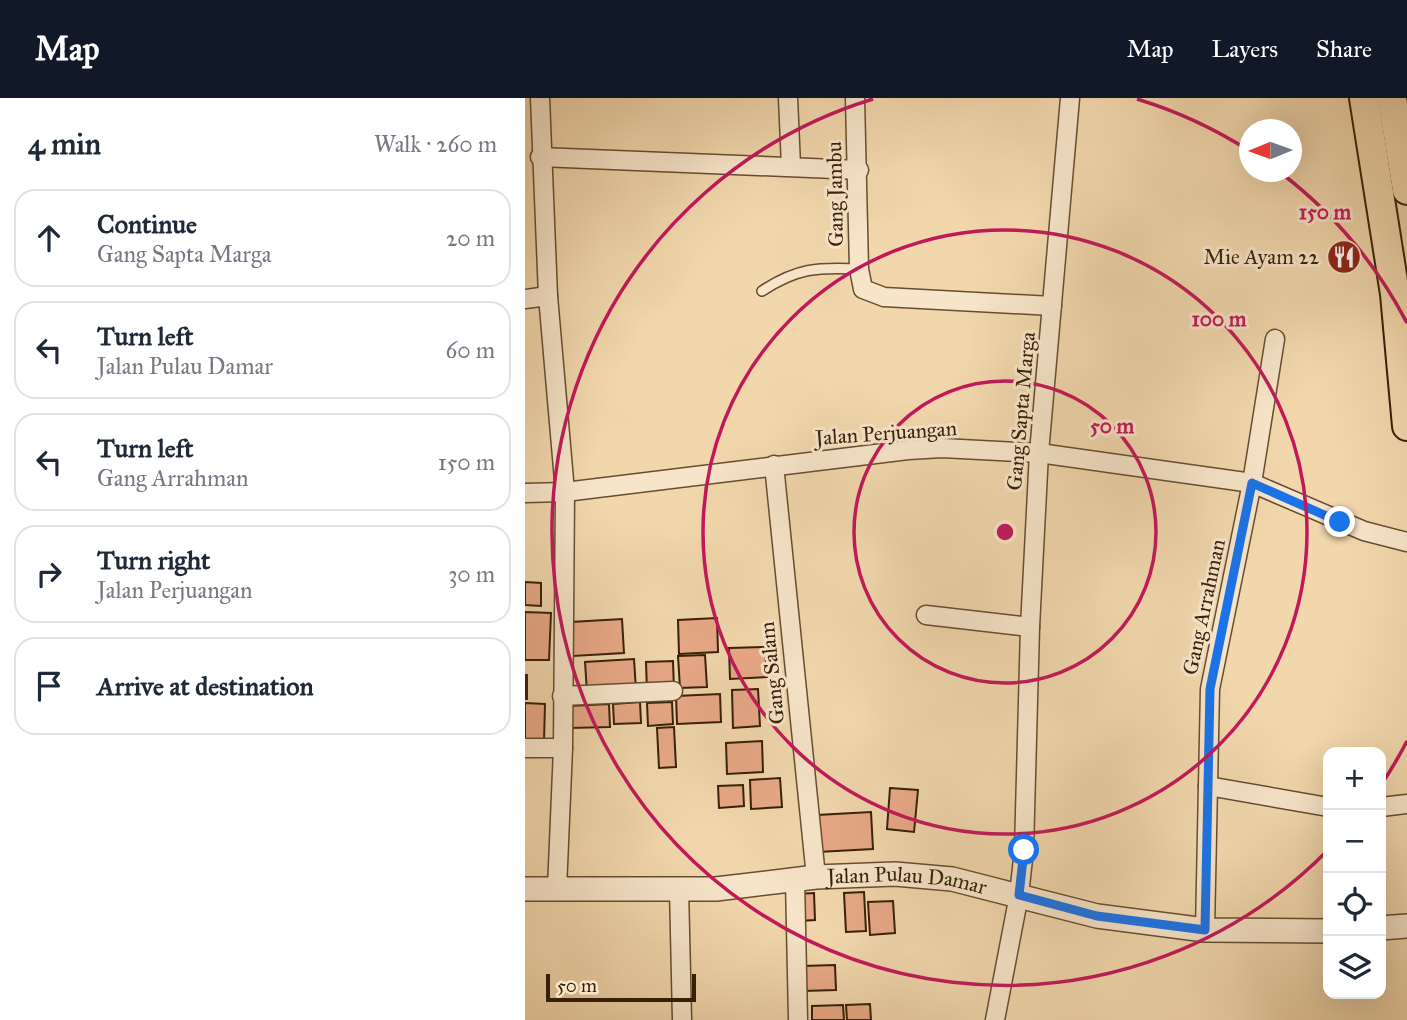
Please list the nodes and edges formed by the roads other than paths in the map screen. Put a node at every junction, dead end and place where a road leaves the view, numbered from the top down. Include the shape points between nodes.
1 (540, 98) edge
2 (788, 98) edge
3 (855, 98) edge
4 (1070, 98) edge
5 (1364, 98) edge
6 (1391, 98) edge
7 (540, 157) junction
8 (791, 166) junction
9 (859, 170) junction
10 (1407, 190) edge
11 (859, 269) junction
12 (762, 291) dead end
13 (548, 296) junction
14 (525, 299) edge
15 (1052, 306) junction
16 (1402, 309) edge
17 (1275, 339) dead end
18 (1407, 426) edge
19 (1039, 453) junction
20 (774, 465) junction
21 (1252, 483) junction
22 (565, 492) junction
23 (525, 493) edge
24 (1407, 542) edge
25 (926, 615) dead end
26 (1030, 627) junction
27 (674, 691) dead end
28 (562, 696) junction
29 (525, 748) edge
30 (563, 748) junction
31 (1208, 786) junction
32 (1407, 804) edge
33 (1323, 806) edge
34 (1386, 806) edge
35 (805, 879) junction
36 (679, 888) junction
37 (525, 889) edge
38 (557, 889) junction
39 (1019, 895) junction
40 (1407, 926) edge
41 (1386, 928) edge
42 (1205, 930) junction
43 (1323, 931) edge
44 (682, 1020) edge
45 (798, 1020) edge
46 (995, 1020) edge

1 - 7 street
2 - 8 street
3 - 9 street, Gang Jambu
4 - 15 street, Gang Sapta Marga
5 - 16 main road
6 - 10 main road
7 - 8 street
7 - 13 street
8 - 9 street
9 - 11 street, Gang Jambu
11 - 12 lane via 799,271
11 - 15 street, Gang Jambu via 863,289 884,297
13 - 14 street
13 - 22 street
15 - 19 street, Gang Sapta Marga
16 - 18 main road
17 - 21 street, Gang Arrahman
19 - 20 street, Jalan Perjuangan via 942,448
19 - 21 street, Jalan Perjuangan
19 - 26 street, Gang Sapta Marga
20 - 22 street, Jalan Perjuangan
20 - 35 street, Gang Salam
21 - 24 street, Jalan Perjuangan via 1364,531
21 - 31 street, Gang Arrahman via 1210,689
22 - 23 street, Jalan Perjuangan
22 - 28 street
25 - 26 street
26 - 39 street, Gang Sapta Marga
27 - 28 street
28 - 30 street
29 - 30 street
30 - 38 street
31 - 33 street
31 - 42 street, Gang Arrahman
32 - 34 street
35 - 36 street, Jalan Pulau Damar via 716,889
35 - 39 street, Jalan Pulau Damar via 918,876
35 - 45 street, Gang Salam
36 - 38 street, Jalan Pulau Damar
36 - 44 street
37 - 38 street, Jalan Pulau Damar
39 - 42 street, Jalan Pulau Damar via 1097,916
39 - 46 street, Gang Sapta Marga
40 - 41 street
42 - 43 street, Jalan Pulau Damar

